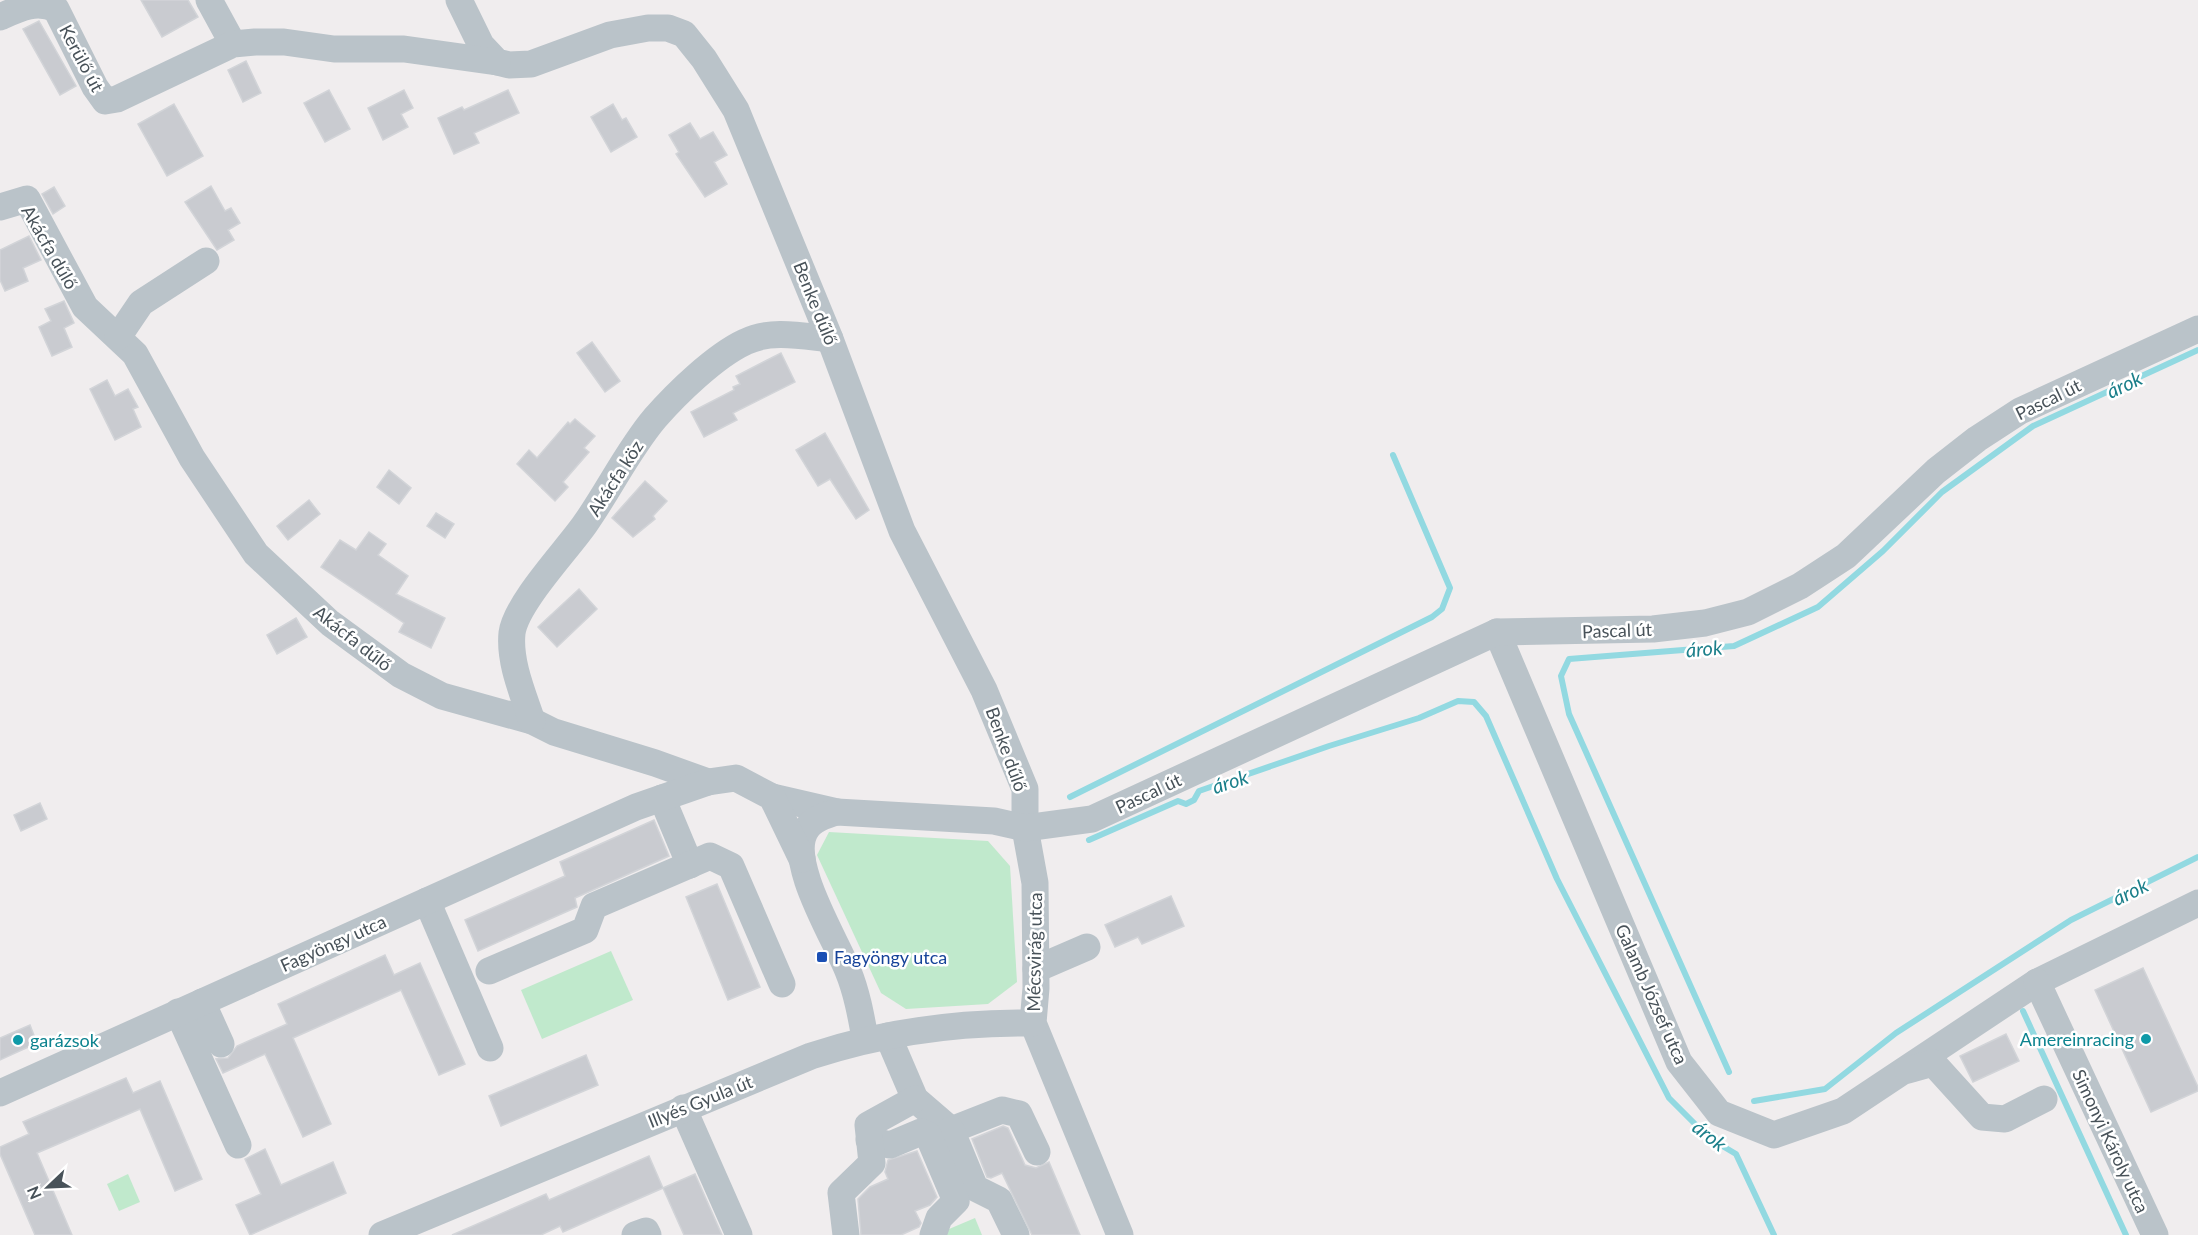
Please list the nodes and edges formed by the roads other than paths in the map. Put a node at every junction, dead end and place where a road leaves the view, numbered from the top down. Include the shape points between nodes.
1 (209, 0) edge
2 (459, 0) edge
3 (0, 17) edge
4 (233, 44) junction
5 (497, 62) junction
6 (0, 207) edge
7 (206, 261) dead end
8 (2198, 329) edge
9 (118, 337) junction
10 (830, 339) junction
11 (1497, 632) junction
12 (532, 721) junction
13 (708, 782) junction
14 (772, 797) junction
15 (662, 798) junction
16 (837, 812) junction
17 (1025, 828) junction
18 (802, 859) junction
19 (690, 865) junction
20 (427, 901) junction
21 (2198, 903) edge
22 (1087, 947) dead end
23 (1036, 969) junction
24 (489, 971) dead end
25 (2037, 982) junction
26 (783, 984) dead end
27 (190, 1007) junction
28 (1033, 1023) junction
29 (876, 1037) junction
30 (221, 1044) dead end
31 (490, 1048) dead end
32 (1901, 1073) junction
33 (0, 1093) edge
34 (915, 1099) junction
35 (2044, 1099) dead end
36 (683, 1108) junction
37 (951, 1130) junction
38 (869, 1140) junction
39 (238, 1145) dead end
40 (1036, 1152) dead end
41 (391, 1233) edge
42 (635, 1235) edge
43 (648, 1235) edge
44 (739, 1235) edge
45 (846, 1235) edge
46 (933, 1235) edge
47 (1016, 1235) edge
48 (1120, 1235) edge
49 (2155, 1235) edge

1 - 4 street
2 - 5 street via 481,45
3 - 4 street, Kerülő út via 36,0 56,9 105,101 117,99
4 - 5 street, Kerülő út via 284,42 334,49 404,49
5 - 10 street, Benke dűlő via 531,64 610,35 648,28 668,28 684,34 736,110
6 - 9 street, Akácfa dűlő via 27,199 85,307
7 - 9 street via 141,303
8 - 11 street, Pascal út via 2020,411 1936,471 1846,556 1800,586 1748,612 1706,623 1653,629
9 - 12 street, Akácfa dűlő via 135,354 192,458 256,554 322,616 401,675 442,696
10 - 12 street, Akácfa köz via 770,334 745,342 681,391 654,419 515,623 513,656
10 - 17 street, Benke dűlő via 903,531 984,690 1025,789
11 - 17 street, Pascal út via 1092,819
11 - 32 street, Galamb József utca via 1679,1062 1719,1113 1774,1135 1843,1111
12 - 13 street, Akácfa dűlő via 554,732
13 - 14 street, Fagyöngy utca via 736,778
13 - 15 street, Fagyöngy utca
14 - 16 street, Fagyöngy utca
14 - 18 street
15 - 19 street
15 - 20 street, Fagyöngy utca
16 - 17 street, Fagyöngy utca via 994,821
16 - 18 street via 820,817 806,829
17 - 23 street, Mécsvirág utca via 1035,883
18 - 29 street
19 - 24 street via 594,906 585,930
19 - 26 street via 710,856 731,866
20 - 27 street, Fagyöngy utca
20 - 31 street
21 - 25 street, Galamb József utca
22 - 23 street
23 - 28 street, Mécsvirág utca
25 - 32 street, Galamb József utca
25 - 49 street, Simonyi Károly utca
27 - 30 street
27 - 33 street, Fagyöngy utca
27 - 39 street
28 - 29 street, Illyés Gyula út via 981,1023
28 - 48 street, Mécsvirág utca
29 - 34 street
29 - 36 street, Illyés Gyula út via 811,1056
32 - 35 street via 1933,1063 1982,1117 2005,1119
34 - 37 street
34 - 38 street via 868,1125
36 - 41 street, Illyés Gyula út
36 - 44 street
37 - 40 street via 1002,1110 1019,1114
37 - 47 street via 975,1188 999,1200
38 - 45 street via 872,1163 841,1193
38 - 46 street via 890,1144 921,1132 928,1135 956,1201 939,1218
42 - 43 street via 646,1230

